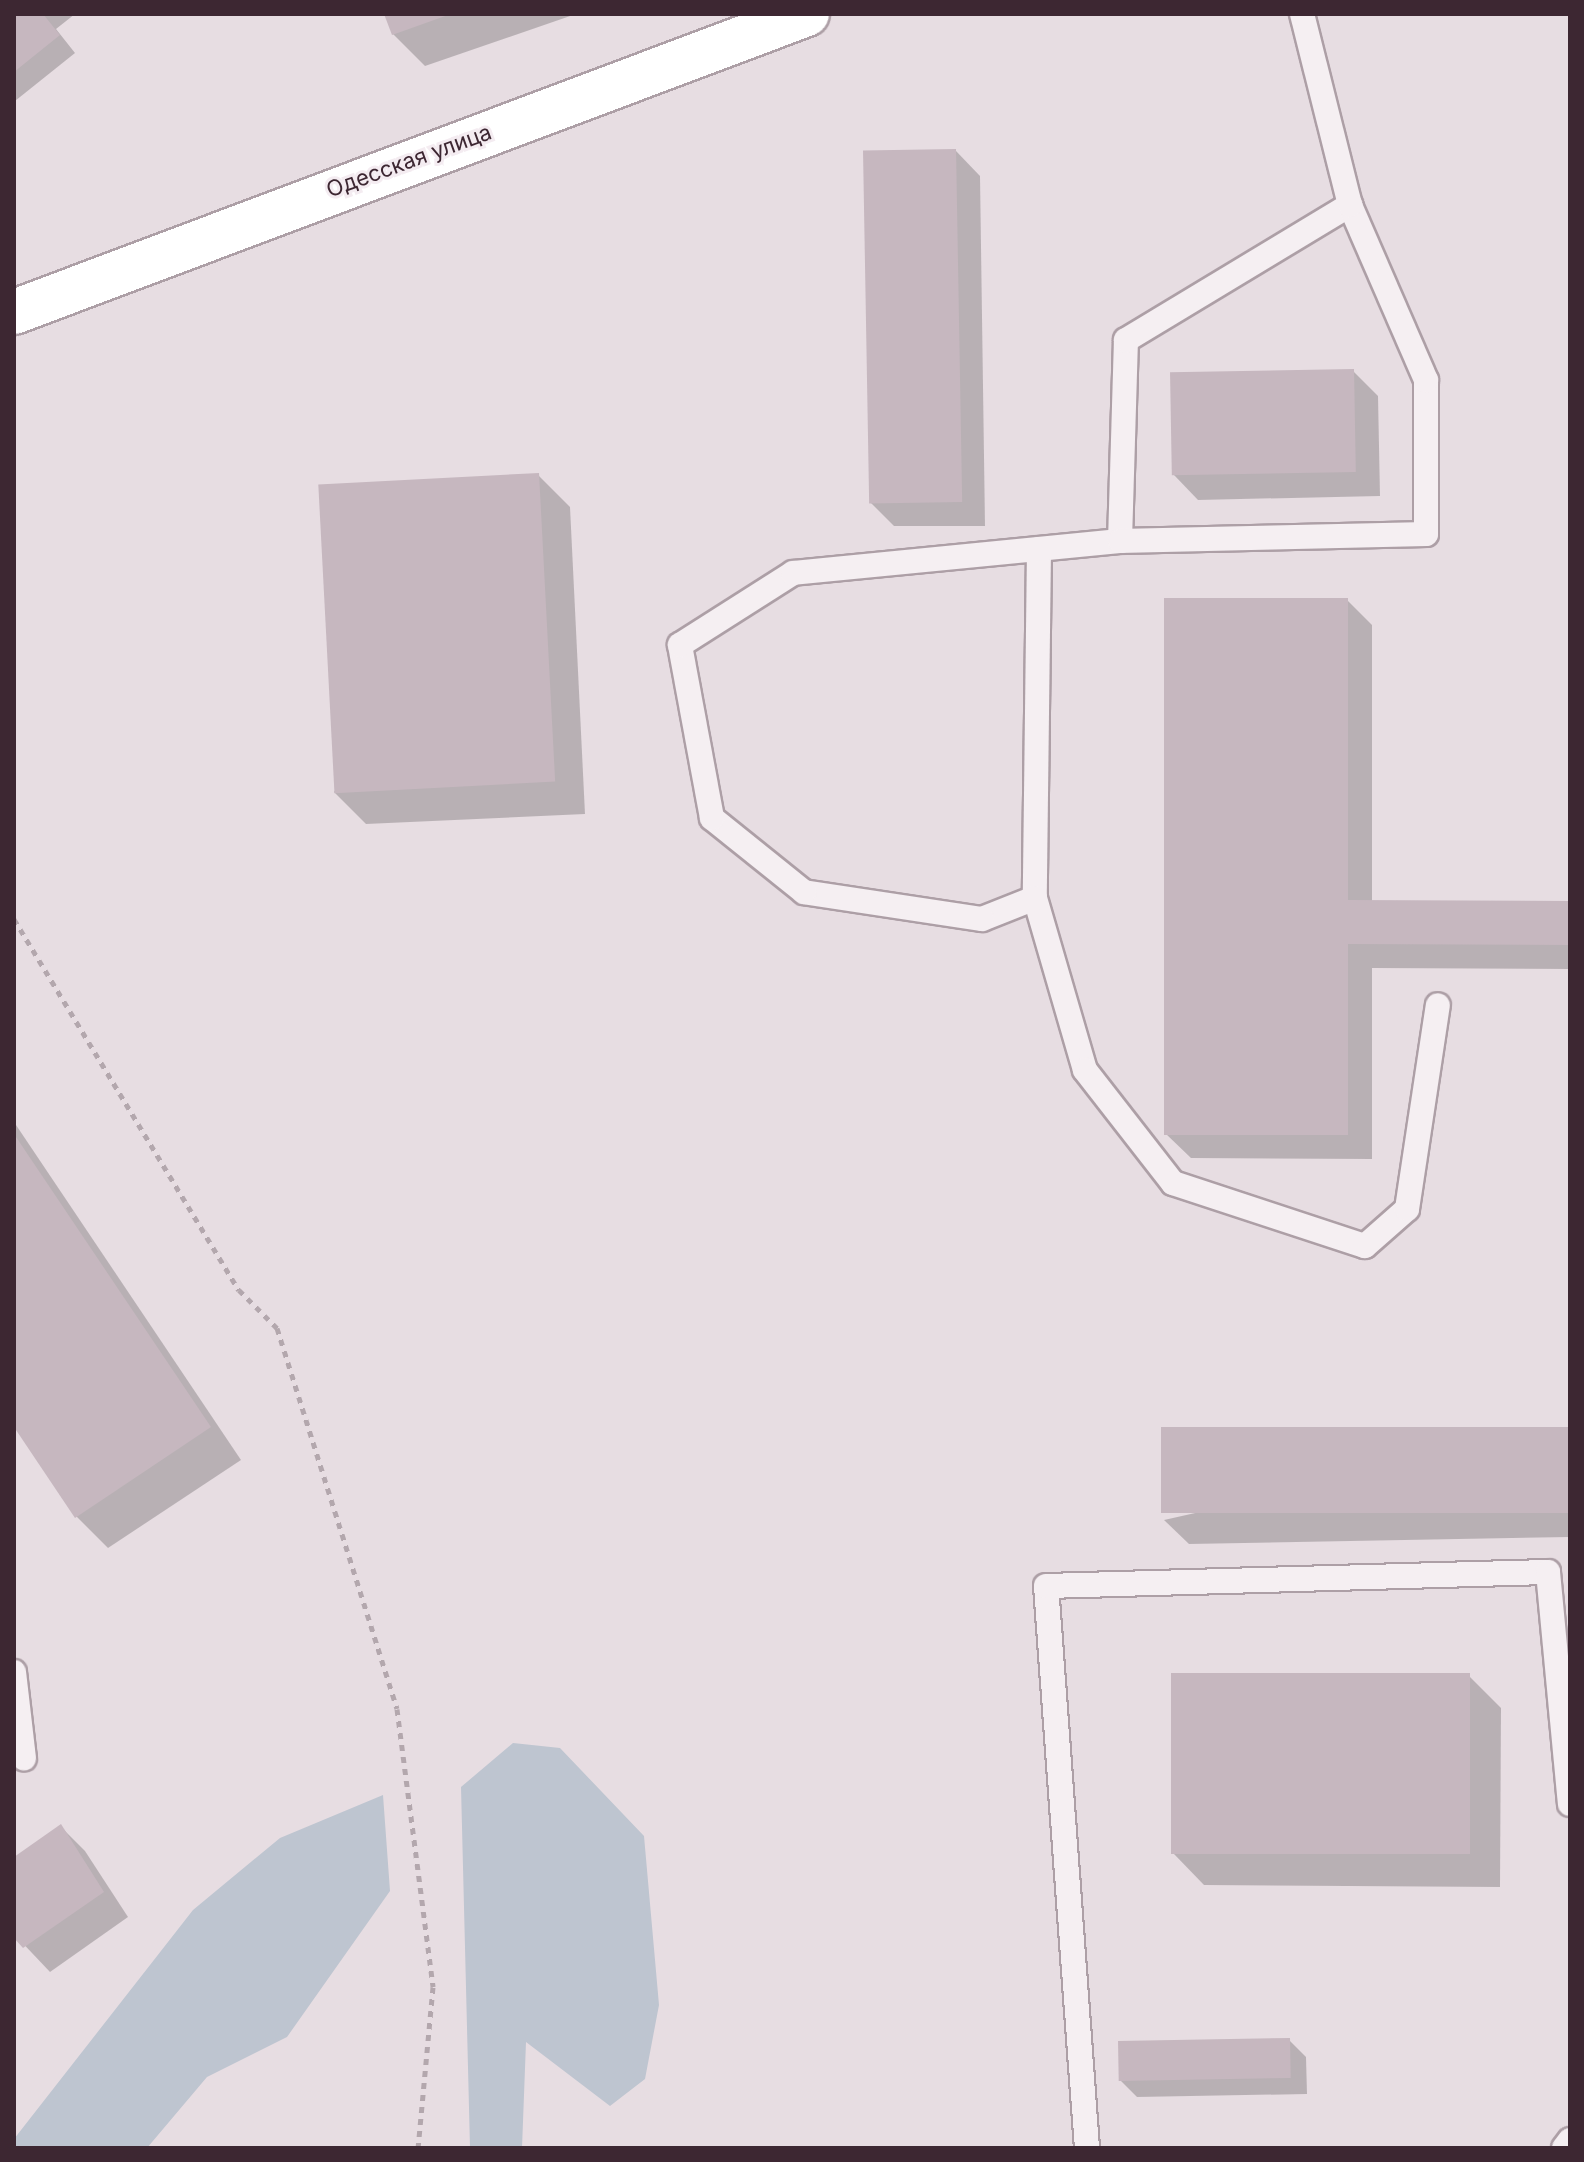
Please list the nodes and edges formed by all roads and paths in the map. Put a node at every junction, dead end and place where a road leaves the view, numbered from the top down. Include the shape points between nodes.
1 (807, 14) edge
2 (1302, 14) edge
3 (1350, 205) junction
4 (14, 312) edge
5 (1120, 541) junction
6 (1039, 549) junction
7 (1035, 898) junction
8 (14, 919) edge
9 (1438, 1005) dead end
10 (14, 1672) edge
11 (24, 1758) dead end
12 (1570, 1804) edge
13 (1570, 2140) edge
14 (418, 2148) edge
15 (1087, 2148) edge
16 (1564, 2148) edge

1 - 4 main road, Одесская улица
2 - 3 lane
3 - 5 lane via 1126,340
3 - 5 lane via 1426,380 1426,534
5 - 6 lane
6 - 7 lane
6 - 7 lane via 793,573 680,645 712,818 804,892 982,919
7 - 9 lane via 1085,1070 1173,1183 1365,1246 1407,1209
8 - 14 path via 239,1290 277,1328 397,1709 433,1987
10 - 11 lane
12 - 15 lane via 1548,1572 1046,1586
13 - 16 lane

